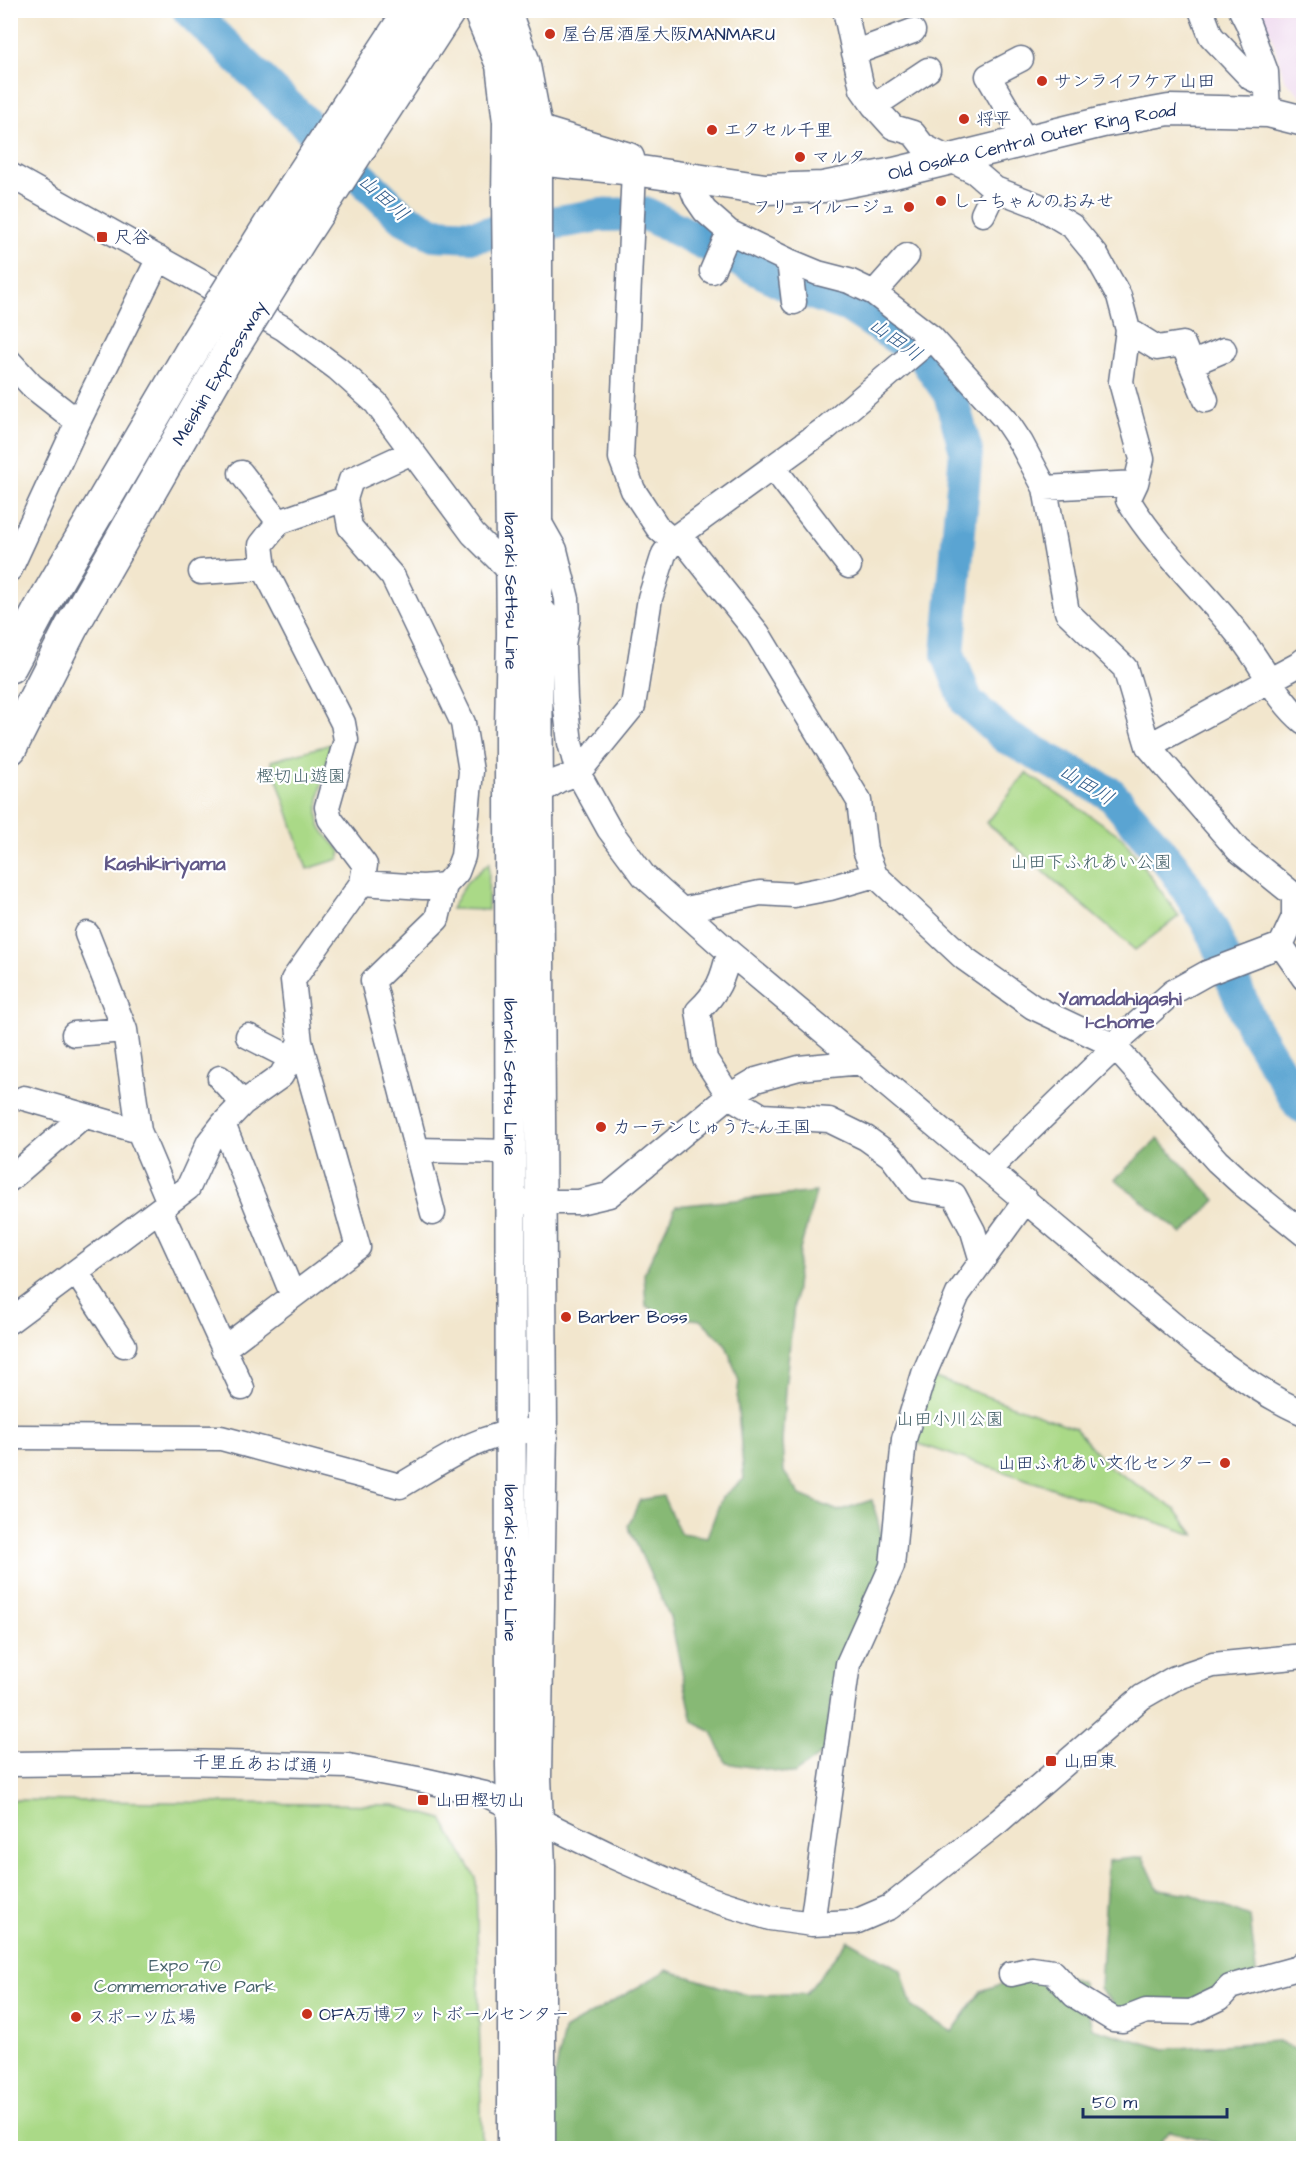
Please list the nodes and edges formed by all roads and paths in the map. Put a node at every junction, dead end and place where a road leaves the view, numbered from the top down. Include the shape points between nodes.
1 (411, 10) edge
2 (449, 10) edge
3 (478, 10) edge
4 (505, 10) edge
5 (845, 10) edge
6 (1201, 10) edge
7 (1241, 10) edge
8 (913, 31) dead end
9 (854, 53) junction
10 (1021, 58) dead end
11 (928, 70) dead end
12 (1267, 98) junction
13 (874, 106) junction
14 (1304, 121) edge
15 (522, 125) junction
16 (1026, 141) junction
17 (522, 160) junction
18 (948, 160) junction
19 (10, 174) edge
20 (688, 178) junction
21 (634, 184) junction
22 (995, 189) junction
23 (983, 214) dead end
24 (729, 232) junction
25 (523, 255) junction
26 (907, 256) dead end
27 (159, 258) junction
28 (789, 261) junction
29 (712, 271) dead end
30 (874, 293) junction
31 (794, 302) dead end
32 (1128, 330) junction
33 (932, 338) junction
34 (1224, 350) dead end
35 (10, 362) edge
36 (1191, 364) junction
37 (1206, 400) dead end
38 (78, 422) junction
39 (412, 452) junction
40 (773, 467) junction
41 (241, 473) dead end
42 (1136, 483) junction
43 (1045, 488) junction
44 (345, 499) junction
45 (538, 520) junction
46 (279, 522) junction
47 (675, 538) junction
48 (849, 566) dead end
49 (264, 568) junction
50 (10, 569) edge
51 (201, 572) dead end
52 (512, 573) junction
53 (537, 603) junction
54 (563, 644) junction
55 (1304, 660) edge
56 (10, 666) edge
57 (1268, 680) junction
58 (1304, 722) edge
59 (1148, 746) junction
60 (10, 748) edge
61 (578, 773) junction
62 (538, 793) junction
63 (875, 875) junction
64 (362, 883) junction
65 (445, 885) junction
66 (1299, 889) edge
67 (682, 910) junction
68 (87, 934) dead end
69 (1281, 945) junction
70 (729, 952) junction
71 (1304, 978) edge
72 (125, 1029) junction
73 (74, 1034) dead end
74 (248, 1036) dead end
75 (1113, 1045) junction
76 (295, 1050) junction
77 (861, 1062) junction
78 (220, 1078) dead end
79 (729, 1096) junction
80 (24, 1098) dead end
81 (243, 1103) junction
82 (83, 1116) junction
83 (223, 1124) junction
84 (139, 1131) junction
85 (417, 1150) junction
86 (512, 1152) junction
87 (989, 1169) junction
88 (10, 1179) edge
89 (1026, 1200) junction
90 (512, 1202) junction
91 (542, 1202) junction
92 (164, 1206) junction
93 (433, 1213) dead end
94 (1304, 1234) edge
95 (982, 1261) junction
96 (76, 1272) junction
97 (293, 1296) junction
98 (10, 1321) edge
99 (123, 1345) dead end
100 (224, 1349) junction
101 (243, 1388) dead end
102 (1304, 1413) edge
103 (542, 1430) junction
104 (511, 1431) junction
105 (10, 1437) edge
106 (1304, 1656) edge
107 (10, 1764) edge
108 (525, 1813) junction
109 (812, 1924) junction
110 (1302, 1968) edge
111 (1011, 1974) dead end
112 (513, 2148) edge
113 (540, 2148) edge

1 - 56 highway, Meishin Expressway, bridge via 197,342
2 - 60 highway, Meishin Expressway, bridge via 226,358 71,628
3 - 15 main road, Ibaraki Settsu Line
4 - 15 main road, Ibaraki Settsu Line via 524,60
5 - 9 street
6 - 12 street via 1211,36
7 - 12 street via 1266,72
8 - 9 street
9 - 13 street via 862,89
10 - 16 street via 988,76
11 - 13 street
12 - 14 main road, Old Osaka Central Outer Ring Road
12 - 16 main road, Old Osaka Central Outer Ring Road via 1168,110
13 - 18 street via 893,127 914,133 922,146
15 - 17 main road, Ibaraki Settsu Line
15 - 20 main road, Old Osaka Central Outer Ring Road
16 - 18 main road, Old Osaka Central Outer Ring Road
17 - 21 main road, Old Osaka Central Outer Ring Road
17 - 25 main road, Ibaraki Settsu Line
18 - 20 main road, Old Osaka Central Outer Ring Road via 823,187 765,189
18 - 22 street via 975,172
19 - 27 street
20 - 21 main road, Old Osaka Central Outer Ring Road
20 - 24 street via 705,211
21 - 47 street via 621,458 633,490 658,528
22 - 23 street
22 - 32 street via 1037,205 1072,226 1096,255 1119,296
24 - 28 street
24 - 29 street
25 - 45 main road, Ibaraki Settsu Line
25 - 52 main road, Ibaraki Settsu Line
26 - 30 street
27 - 38 street
27 - 39 street via 283,328 338,369 376,403
28 - 30 street
28 - 31 street
30 - 33 street
32 - 36 street via 1157,348 1183,344
32 - 42 street via 1121,382 1142,459
33 - 40 street via 825,429
33 - 43 street via 1005,419
34 - 36 street
35 - 38 street via 32,386
36 - 37 street
38 - 50 street
39 - 44 street via 351,480
39 - 52 street via 473,534
40 - 47 street
40 - 48 street via 816,539
41 - 46 street
42 - 43 street
42 - 57 street via 1128,500 1142,523 1242,639
43 - 59 street via 1067,612 1125,668
44 - 46 street
44 - 65 street via 350,527 393,577 463,723 471,771 463,856 457,872
45 - 53 main road, Ibaraki Settsu Line
45 - 54 street via 555,550 567,598
46 - 49 street via 261,545
47 - 61 street via 664,554 650,598 633,706
47 - 63 street via 687,545 758,634 859,801 865,849
49 - 51 street
49 - 64 street via 343,723 346,740 327,807 330,819 364,865
52 - 53 street
52 - 86 main road, Ibaraki Settsu Line
53 - 54 street via 554,624
53 - 62 main road, Ibaraki Settsu Line
54 - 61 street via 565,700
55 - 57 street
57 - 58 street
57 - 59 street
59 - 66 street via 1238,850
61 - 62 street
61 - 67 street via 609,829 644,876
62 - 91 main road, Ibaraki Settsu Line
63 - 67 street via 794,895 760,893
63 - 75 street via 964,958 1033,1007
64 - 65 street
64 - 76 street via 293,980
65 - 85 street via 437,919 374,981
66 - 69 street via 1294,917
67 - 70 street
68 - 72 street
69 - 71 street
69 - 75 street via 1207,973 1173,992
70 - 77 street
70 - 79 street via 714,996 698,1011 705,1059
72 - 73 street
72 - 84 street
74 - 76 street
75 - 87 street
75 - 94 street via 1217,1161
76 - 81 street via 281,1076
76 - 97 street via 358,1247
77 - 79 street via 799,1068 756,1080
77 - 87 street
78 - 81 street
79 - 91 street via 609,1195 579,1202
79 - 95 street via 762,1116 829,1120 866,1138 891,1156 916,1189 954,1195 973,1231
80 - 82 street
81 - 83 street
82 - 84 street
82 - 88 street
83 - 92 street via 209,1142 188,1188
83 - 97 street
84 - 92 street
85 - 86 street
85 - 93 street
86 - 90 main road, Ibaraki Settsu Line
87 - 89 street
89 - 95 street
89 - 102 street via 1196,1344 1240,1377
90 - 91 street
90 - 104 main road, Ibaraki Settsu Line
91 - 103 main road, Ibaraki Settsu Line
92 - 96 street
92 - 100 street
95 - 109 street via 958,1294 924,1374 904,1439 892,1566 848,1664
96 - 98 street
96 - 99 street
97 - 100 street
100 - 101 street
103 - 104 street
103 - 108 main road, Ibaraki Settsu Line via 536,1777
104 - 105 street via 484,1439 400,1486 221,1438
104 - 108 main road, Ibaraki Settsu Line
106 - 109 street, 千里丘あおば通り via 1213,1665 1175,1678 1142,1697 999,1821 890,1907 855,1922
107 - 108 street, 千里丘あおば通り via 181,1762 348,1766 485,1794
108 - 109 street, 千里丘あおば通り via 707,1898 770,1918
108 - 112 main road, Ibaraki Settsu Line
108 - 113 main road, Ibaraki Settsu Line via 541,1966
110 - 111 street via 1230,1987 1220,1998 1191,2012 1146,2011 1123,2020 1113,2019 1074,1995 1053,1972 1032,1969

